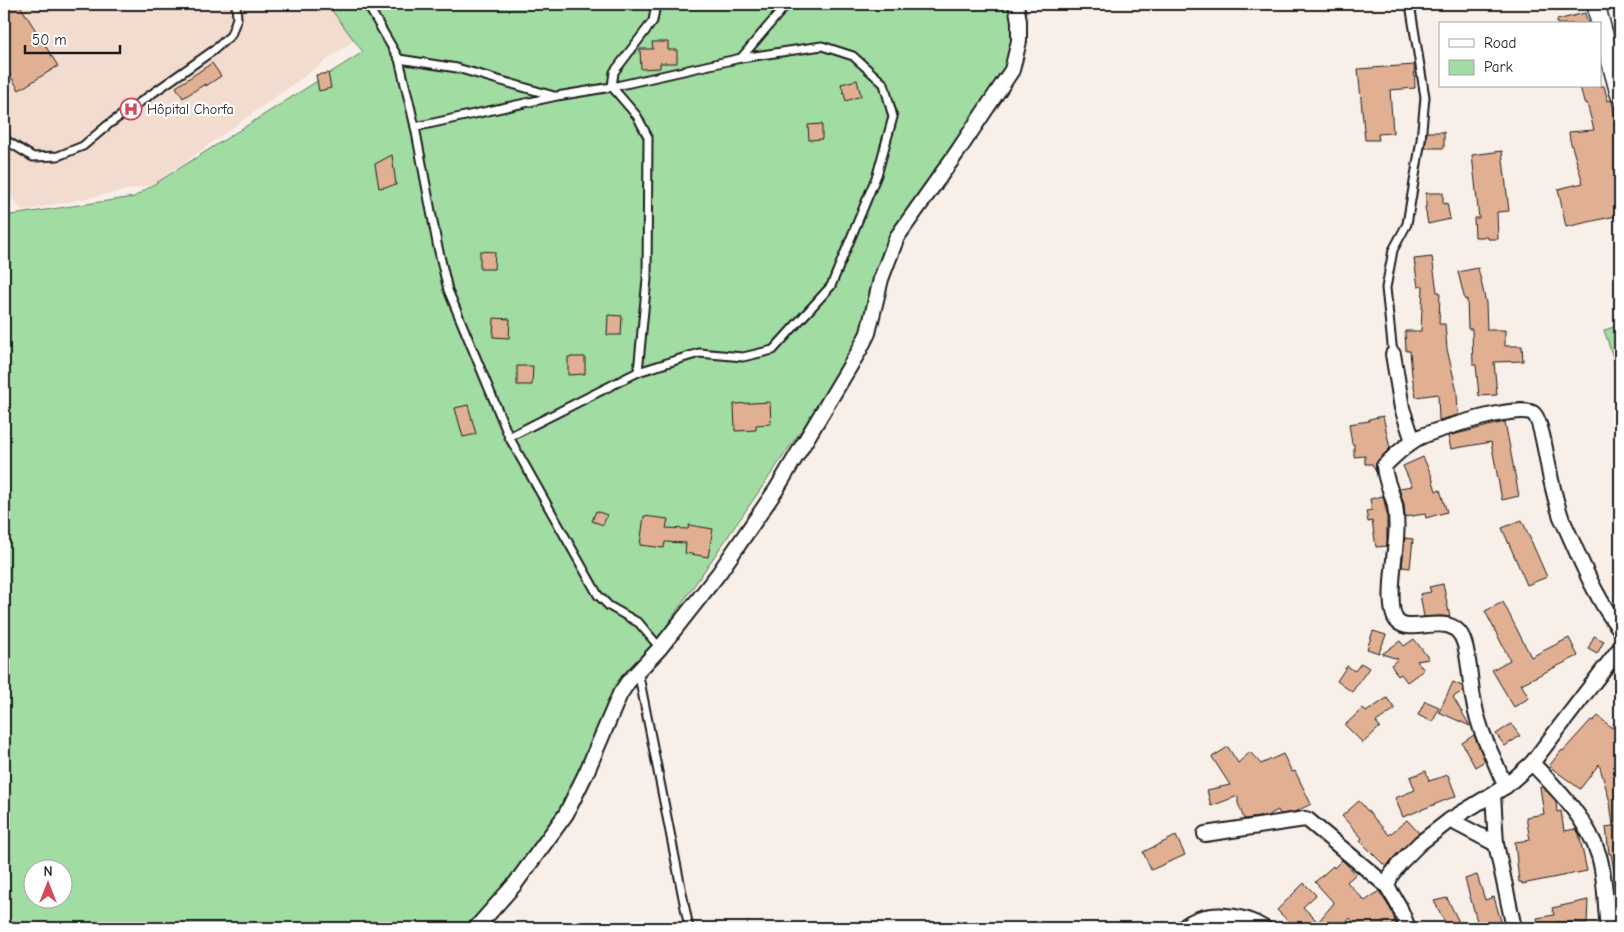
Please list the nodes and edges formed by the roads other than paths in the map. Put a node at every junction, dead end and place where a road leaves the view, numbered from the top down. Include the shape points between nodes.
1 (236, 4) edge
2 (367, 4) edge
3 (656, 4) edge
4 (787, 4) edge
5 (1016, 4) edge
6 (1410, 4) edge
7 (1597, 4) edge
8 (1600, 22) edge
9 (1602, 29) edge
10 (399, 58) junction
11 (741, 58) junction
12 (612, 87) junction
13 (1620, 95) edge
14 (557, 96) junction
15 (415, 128) junction
16 (4, 135) edge
17 (1393, 354) joint
18 (638, 372) junction
19 (509, 437) junction
20 (1413, 441) junction
21 (1620, 630) edge
22 (660, 648) junction
23 (1620, 648) edge
24 (638, 671) junction
25 (1532, 763) junction
26 (1506, 786) junction
27 (1493, 794) junction
28 (1450, 820) junction
29 (1205, 834) dead end
30 (1496, 844) junction
31 (1387, 886) junction
32 (476, 928) edge
33 (689, 928) edge
34 (1183, 928) edge
35 (1264, 928) edge
36 (1408, 928) edge
37 (1514, 928) edge
38 (1608, 928) edge

1 - 16 lane via 237,18 231,35 83,146 58,156 33,157
2 - 10 lane
3 - 12 lane via 653,21 614,72
4 - 11 lane
5 - 22 street via 1019,41 1012,70 897,237 881,279 868,333 859,351 776,490 719,573
6 - 17 lane via 1425,97 1406,224 1393,250 1386,288
7 - 8 street
9 - 13 street
10 - 14 lane via 457,68
10 - 15 lane
11 - 12 lane
11 - 18 lane via 822,46 853,56 884,84 893,118 877,174 831,286 772,350 743,357 699,353
12 - 14 lane
12 - 18 lane via 636,116 648,137 647,279
14 - 15 lane
15 - 19 lane via 448,290
17 - 20 street via 1402,408
18 - 19 lane
19 - 22 lane via 598,595 609,606 639,623
20 - 21 street via 1476,418 1522,411 1534,414 1561,517 1595,592
20 - 26 street via 1384,466 1397,523 1392,610 1397,621 1404,626 1445,625 1459,632 1465,643 1478,721
22 - 24 street
23 - 25 street
24 - 32 street via 620,694 566,814 515,884
24 - 33 lane
25 - 26 street
25 - 38 street via 1568,802 1596,848
26 - 27 street
27 - 28 street
27 - 30 street
28 - 30 street
28 - 31 street via 1400,863
29 - 31 street via 1305,819
30 - 37 street
31 - 36 street
34 - 35 street via 1203,918 1219,916 1244,918

